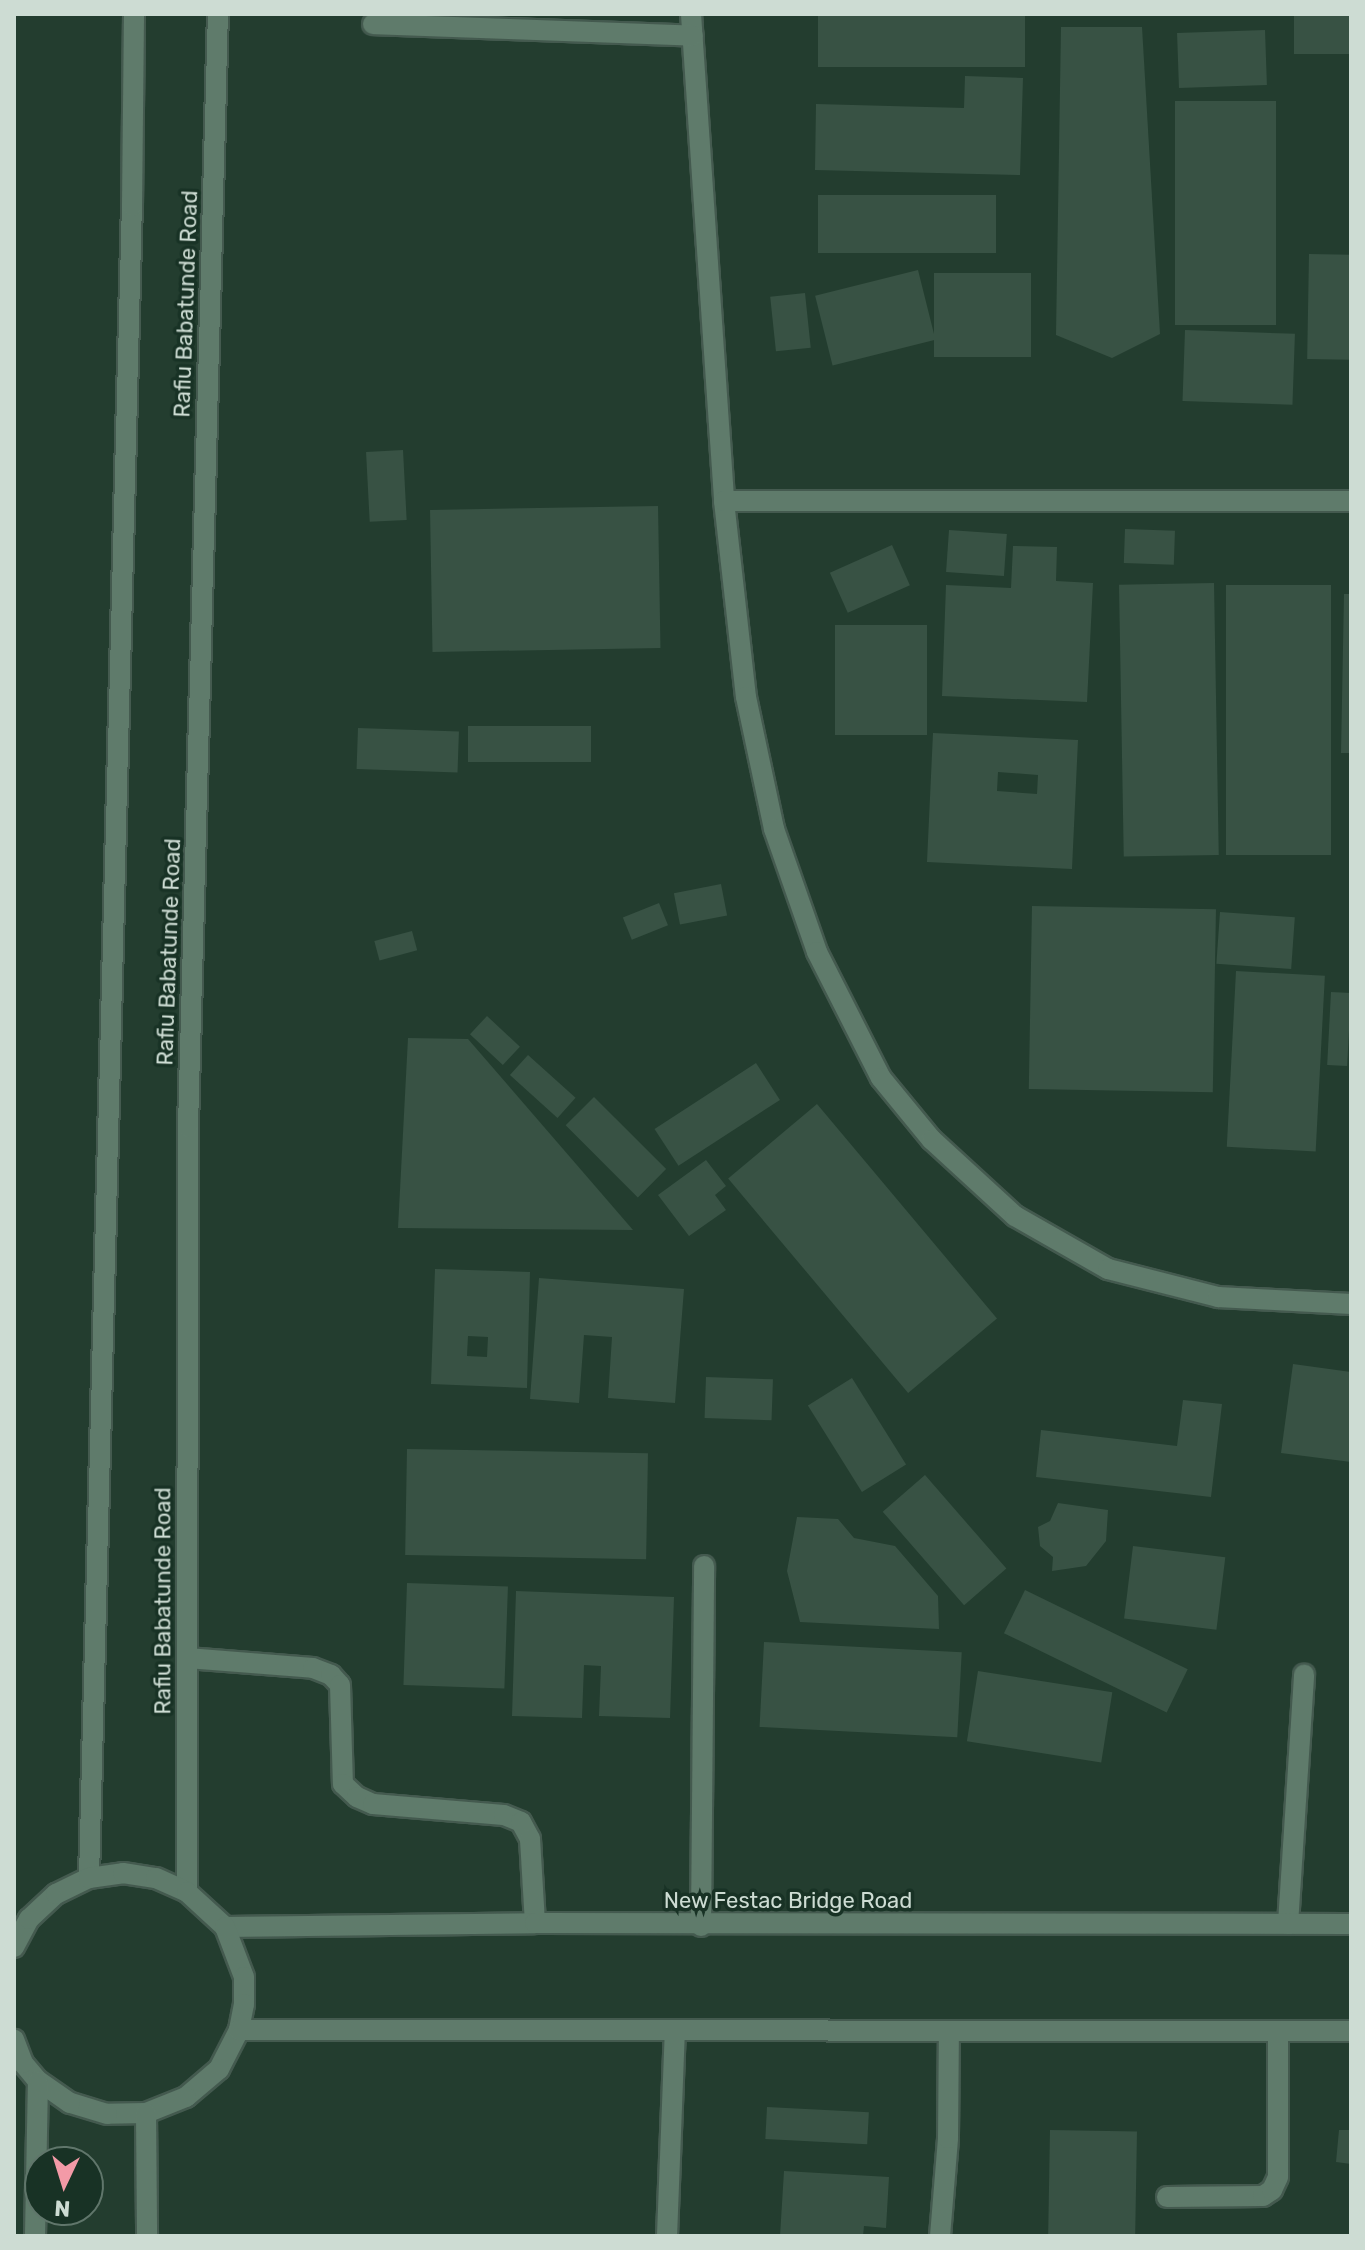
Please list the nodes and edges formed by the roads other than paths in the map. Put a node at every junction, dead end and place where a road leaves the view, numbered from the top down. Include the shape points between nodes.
1 (134, 14) edge
2 (218, 14) edge
3 (691, 14) edge
4 (373, 24) dead end
5 (693, 36) junction
6 (724, 501) junction
7 (1351, 501) edge
8 (1351, 1304) edge
9 (704, 1566) dead end
10 (187, 1658) junction
11 (1304, 1675) dead end
12 (89, 1878) junction
13 (187, 1892) junction
14 (21, 1919) edge
15 (535, 1923) junction
16 (1288, 1924) junction
17 (1351, 1924) edge
18 (701, 1926) junction
19 (225, 1927) junction
20 (14, 1947) edge
21 (239, 2030) junction
22 (675, 2031) junction
23 (1351, 2031) edge
24 (949, 2032) junction
25 (1278, 2032) junction
26 (14, 2040) edge
27 (19, 2062) edge
28 (38, 2081) junction
29 (146, 2113) junction
30 (1167, 2197) dead end
31 (35, 2236) edge
32 (147, 2236) edge
33 (667, 2236) edge
34 (940, 2236) edge

1 - 12 street
2 - 10 street, Rafiu Babatunde Road via 188,1127
3 - 5 street
4 - 5 street
5 - 6 street
6 - 7 street
6 - 8 street via 746,697 774,829 817,952 881,1078 932,1140 1015,1216 1108,1269 1218,1297
9 - 18 street
10 - 13 street, Rafiu Babatunde Road
10 - 15 street via 313,1668 331,1675 340,1685 343,1784 373,1804 504,1815 521,1822 530,1839
11 - 16 street
12 - 13 street via 123,1873 156,1878
12 - 14 street
13 - 19 street
14 - 20 street
15 - 18 street, New Festac Bridge Road
15 - 19 street, New Festac Bridge Road
16 - 17 street, New Festac Bridge Road
16 - 18 street, New Festac Bridge Road
19 - 21 street via 244,1977
21 - 22 street
21 - 29 street via 219,2069 186,2097
22 - 24 street
22 - 33 street
23 - 25 street
24 - 25 street
24 - 34 street
25 - 30 street via 1278,2177 1272,2190 1263,2196
26 - 27 street
27 - 28 street
28 - 29 street via 70,2103 107,2114
28 - 31 street
29 - 32 street

